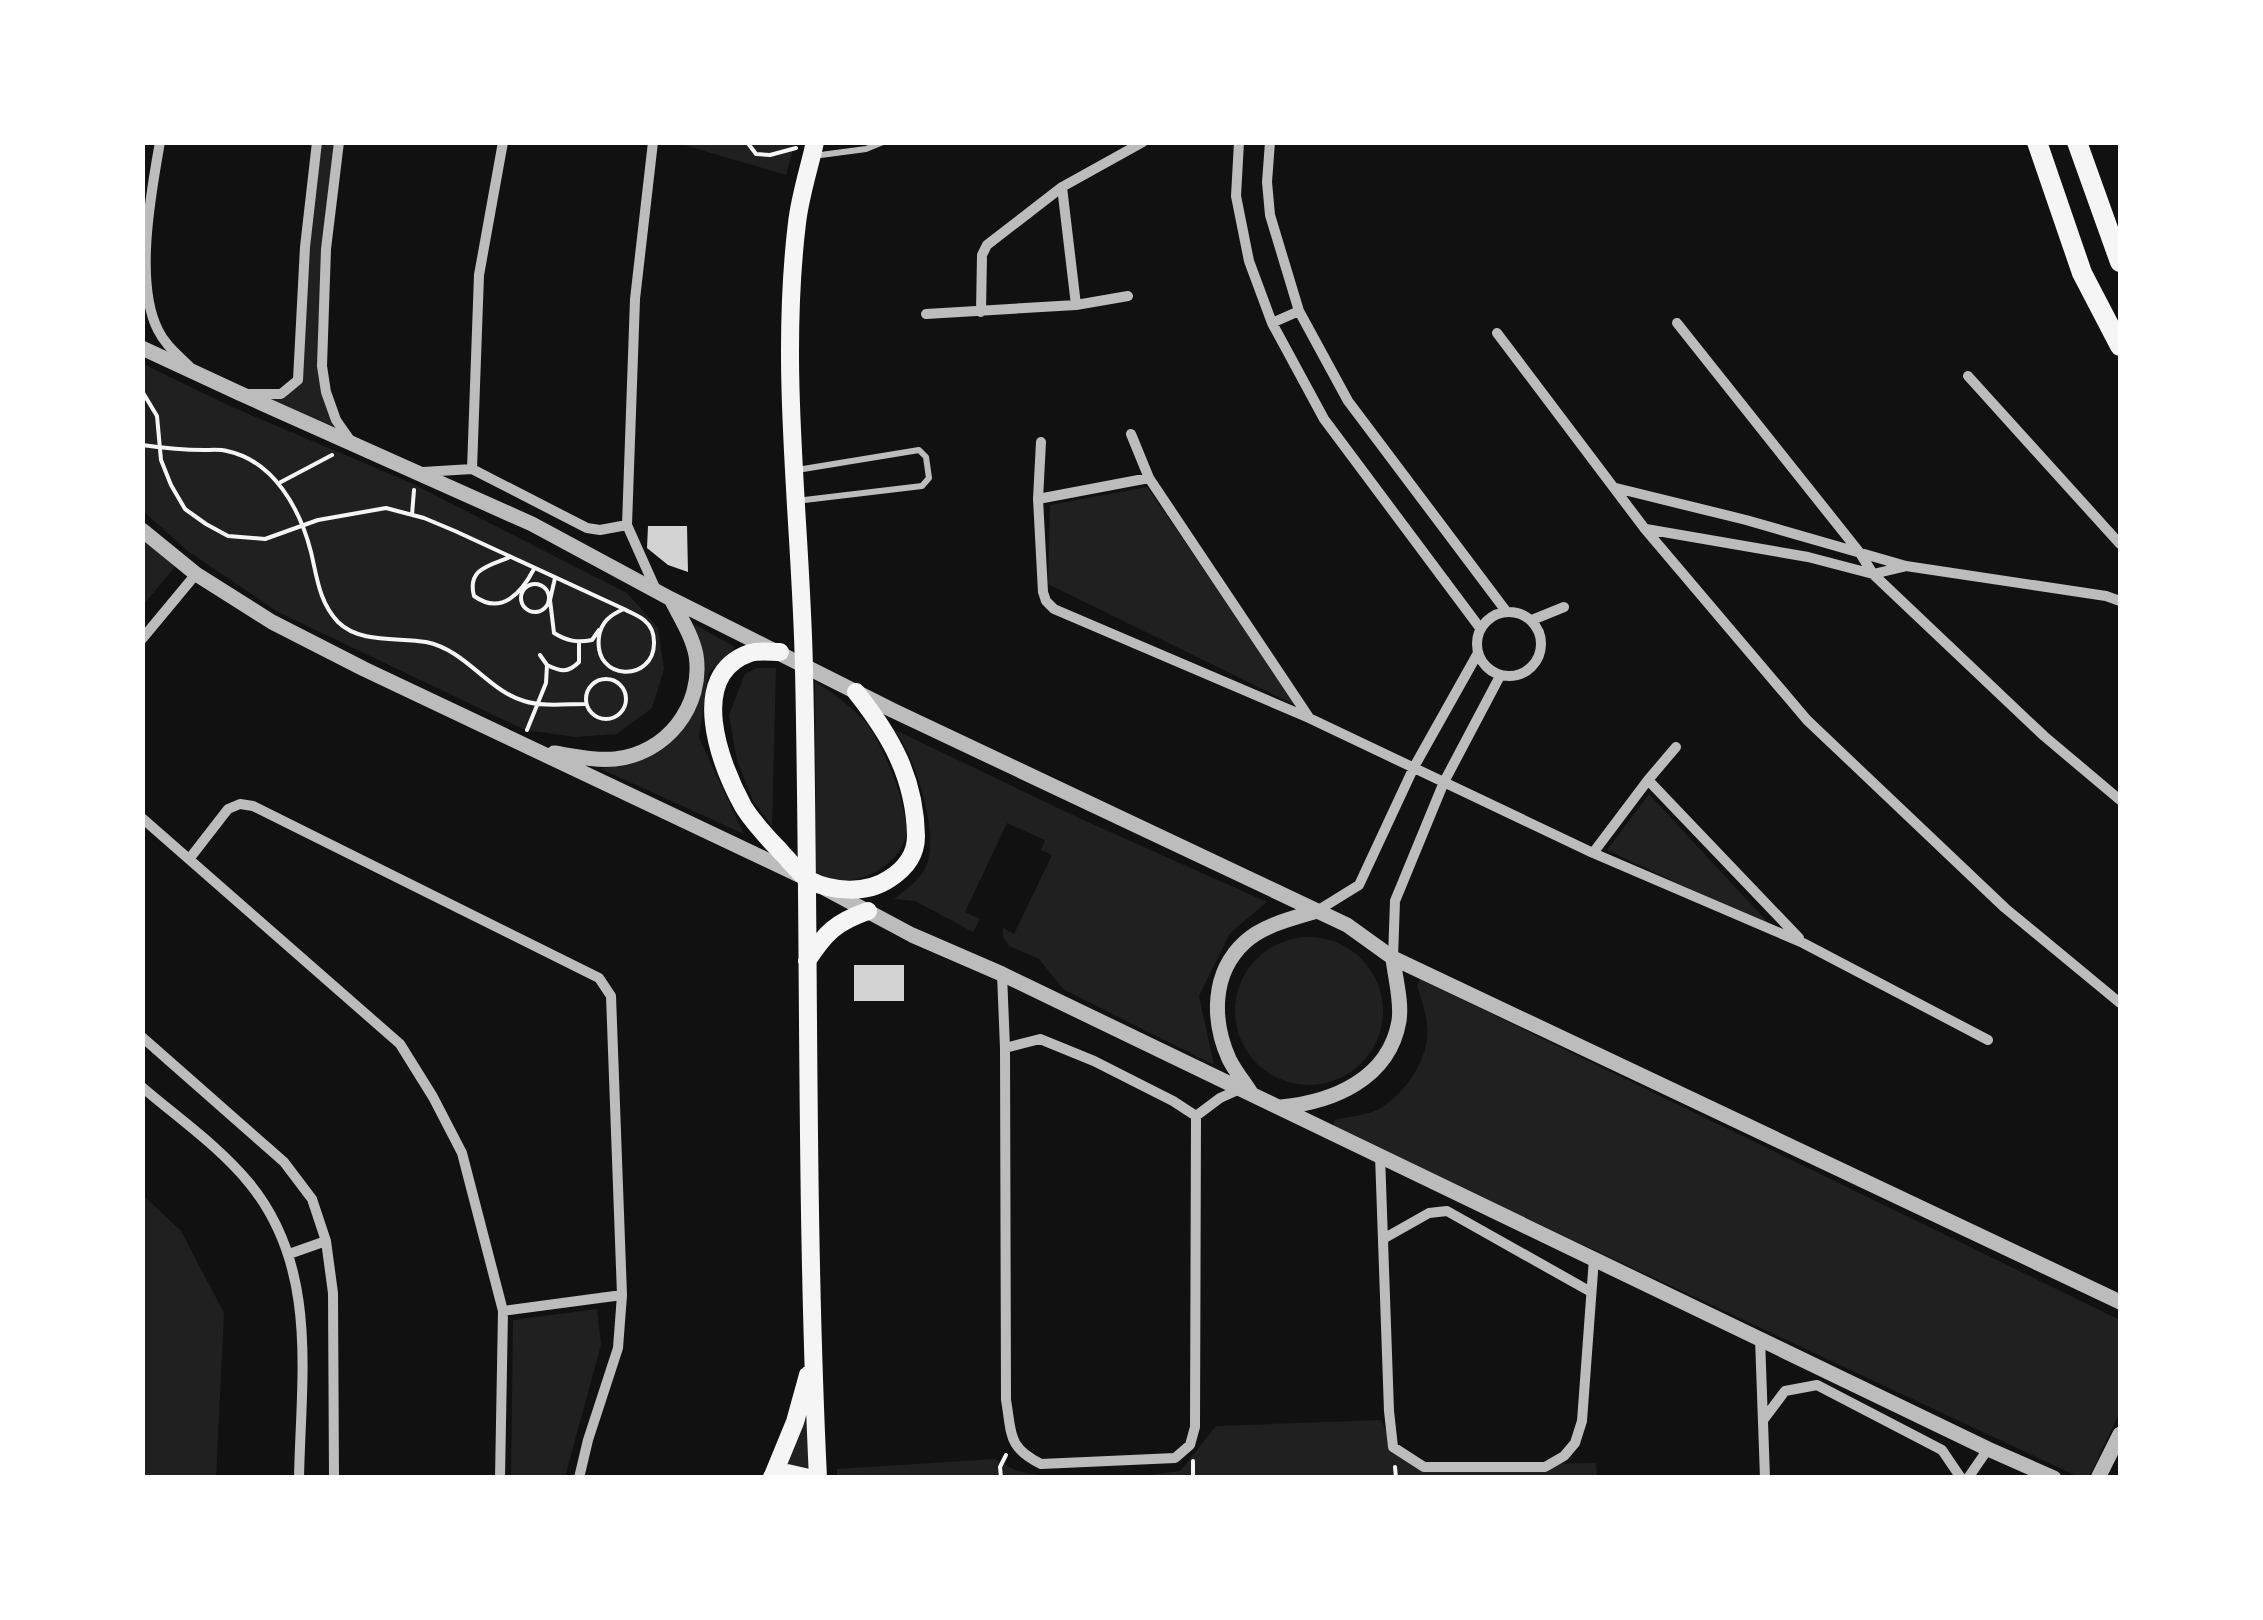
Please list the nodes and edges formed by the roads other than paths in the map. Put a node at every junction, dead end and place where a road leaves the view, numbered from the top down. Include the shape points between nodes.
1 (160, 142) edge
2 (317, 142) edge
3 (339, 142) edge
4 (503, 142) edge
5 (653, 142) edge
6 (884, 142) edge
7 (1143, 142) edge
8 (1270, 142) edge
9 (2036, 142) edge
10 (2077, 142) edge
11 (1236, 144) edge
12 (813, 150) edge
13 (1062, 187) junction
14 (144, 253) edge
15 (2120, 262) edge
16 (1128, 296) dead end
17 (1076, 305) junction
18 (1299, 311) junction
19 (980, 312) junction
20 (926, 314) dead end
21 (1677, 323) dead end
22 (1272, 324) junction
23 (1497, 332) dead end
24 (2120, 346) edge
25 (142, 348) edge
26 (198, 373) junction
27 (1968, 376) dead end
28 (238, 394) junction
29 (1131, 434) dead end
30 (1041, 442) dead end
31 (353, 444) junction
32 (472, 469) junction
33 (793, 470) junction
34 (416, 472) junction
35 (1149, 478) junction
36 (1615, 488) junction
37 (1038, 499) junction
38 (795, 502) junction
39 (627, 526) junction
40 (1645, 529) junction
41 (142, 530) edge
42 (2120, 544) edge
43 (1860, 553) junction
44 (1906, 566) junction
45 (196, 574) junction
46 (1873, 574) junction
47 (664, 595) junction
48 (2120, 601) edge
49 (1564, 607) dead end
50 (1506, 611) junction
51 (1532, 620) junction
52 (1480, 628) junction
53 (142, 638) edge
54 (780, 652) junction
55 (1478, 654) junction
56 (804, 664) junction
57 (1500, 676) junction
58 (856, 692) junction
59 (1309, 718) junction
60 (528, 747) junction
61 (1676, 748) dead end
62 (1414, 767) junction
63 (1648, 780) junction
64 (1444, 782) junction
65 (2120, 800) edge
66 (142, 818) edge
67 (1594, 854) junction
68 (190, 858) junction
69 (806, 879) junction
70 (1317, 910) junction
71 (868, 911) junction
72 (1803, 943) junction
73 (1393, 958) junction
74 (807, 962) junction
75 (1002, 974) junction
76 (2120, 1003) edge
77 (142, 1036) edge
78 (1988, 1040) dead end
79 (1005, 1048) junction
80 (142, 1086) edge
81 (1247, 1093) junction
82 (1276, 1107) junction
83 (1196, 1116) junction
84 (1380, 1155) junction
85 (1383, 1238) junction
86 (326, 1240) junction
87 (289, 1254) junction
88 (1594, 1258) junction
89 (1591, 1292) junction
90 (622, 1295) junction
91 (2120, 1302) edge
92 (503, 1311) junction
93 (1760, 1338) junction
94 (812, 1360) junction
95 (1764, 1418) junction
96 (2120, 1434) edge
97 (1988, 1449) junction
98 (772, 1477) edge
99 (299, 1478) edge
100 (334, 1478) edge
101 (500, 1478) edge
102 (579, 1478) edge
103 (808, 1478) edge
104 (818, 1478) edge
105 (1765, 1478) edge
106 (1961, 1478) edge
107 (1968, 1478) edge
108 (2054, 1478) edge
109 (2098, 1478) edge

1 - 14 street
2 - 28 street via 298,380 281,394
3 - 31 street via 322,366 336,420
4 - 32 street via 480,275
5 - 39 street via 635,300
6 - 12 lane
7 - 13 street
8 - 18 street via 1270,214
9 - 24 highway via 2082,272
10 - 15 highway
11 - 22 street via 1236,196 1249,261
12 - 33 main road via 797,222 790,318
13 - 17 street
13 - 19 street via 987,245
14 - 26 street via 158,331
16 - 17 street
17 - 19 street
18 - 22 street
18 - 50 street via 1348,401
19 - 20 street
21 - 43 street
22 - 52 street via 1324,419
23 - 36 street
25 - 26 street
26 - 28 street
27 - 42 street
28 - 31 street
29 - 35 street
30 - 37 street
31 - 34 street
32 - 34 street
32 - 39 street via 586,528
33 - 38 main road
33 - 38 lane via 919,450 929,478 922,486
34 - 47 street
35 - 37 street
35 - 59 street
36 - 40 street
36 - 43 street
37 - 59 street via 1043,592 1054,609
38 - 56 main road
39 - 47 street
40 - 46 street
40 - 76 street via 1807,720 2005,908
41 - 45 street
43 - 44 street
43 - 46 street
44 - 46 street
44 - 48 street
45 - 53 street
45 - 60 street via 288,630
46 - 65 street
47 - 54 street
47 - 60 street via 692,641 697,669 679,723 646,751 618,759
49 - 51 street
50 - 51 street
50 - 52 street
51 - 57 street via 1542,635 1533,668
52 - 55 street
54 - 56 street
54 - 69 main road via 754,652 732,662 716,683 713,714 745,809
55 - 57 street
55 - 62 street
56 - 58 street
56 - 69 main road
57 - 64 street
58 - 69 main road via 902,766 915,819 914,851 902,870 874,886 855,890
58 - 70 street
59 - 62 street
60 - 69 street
61 - 63 street
62 - 64 street
62 - 70 street via 1359,885
63 - 67 street
63 - 72 street
64 - 67 street
64 - 73 street via 1395,901
66 - 68 street
67 - 72 street
68 - 90 street via 228,809 253,806 599,978 611,996
68 - 92 street via 400,1044 462,1153
69 - 71 street
69 - 74 main road
70 - 73 street
70 - 81 street via 1246,941 1226,967 1218,1029
71 - 74 main road via 832,927
71 - 75 street
72 - 78 street
73 - 82 street via 1400,1017 1392,1046 1372,1073 1310,1104
73 - 91 street
74 - 94 main road
75 - 79 street
75 - 81 street
77 - 86 street via 284,1162 312,1199
79 - 83 street via 1040,1039
79 - 83 street via 1006,1400 1013,1442 1041,1464 1175,1458 1190,1446
80 - 87 street via 250,1185
81 - 82 street
81 - 83 street via 1220,1098
82 - 84 street
84 - 85 street
84 - 88 street
85 - 89 street via 1429,1213 1447,1211
85 - 89 street via 1393,1447 1424,1467 1546,1467 1564,1456 1582,1421
86 - 87 street
86 - 100 street via 333,1293
87 - 99 street via 303,1340
88 - 89 street
88 - 93 street
90 - 92 street
90 - 102 street via 618,1348
92 - 101 street
93 - 95 street
93 - 97 street
94 - 98 main road
94 - 104 main road
95 - 105 street
95 - 106 street via 1785,1391 1817,1385 1942,1450
96 - 109 street
97 - 107 street
97 - 108 street
98 - 103 main road

